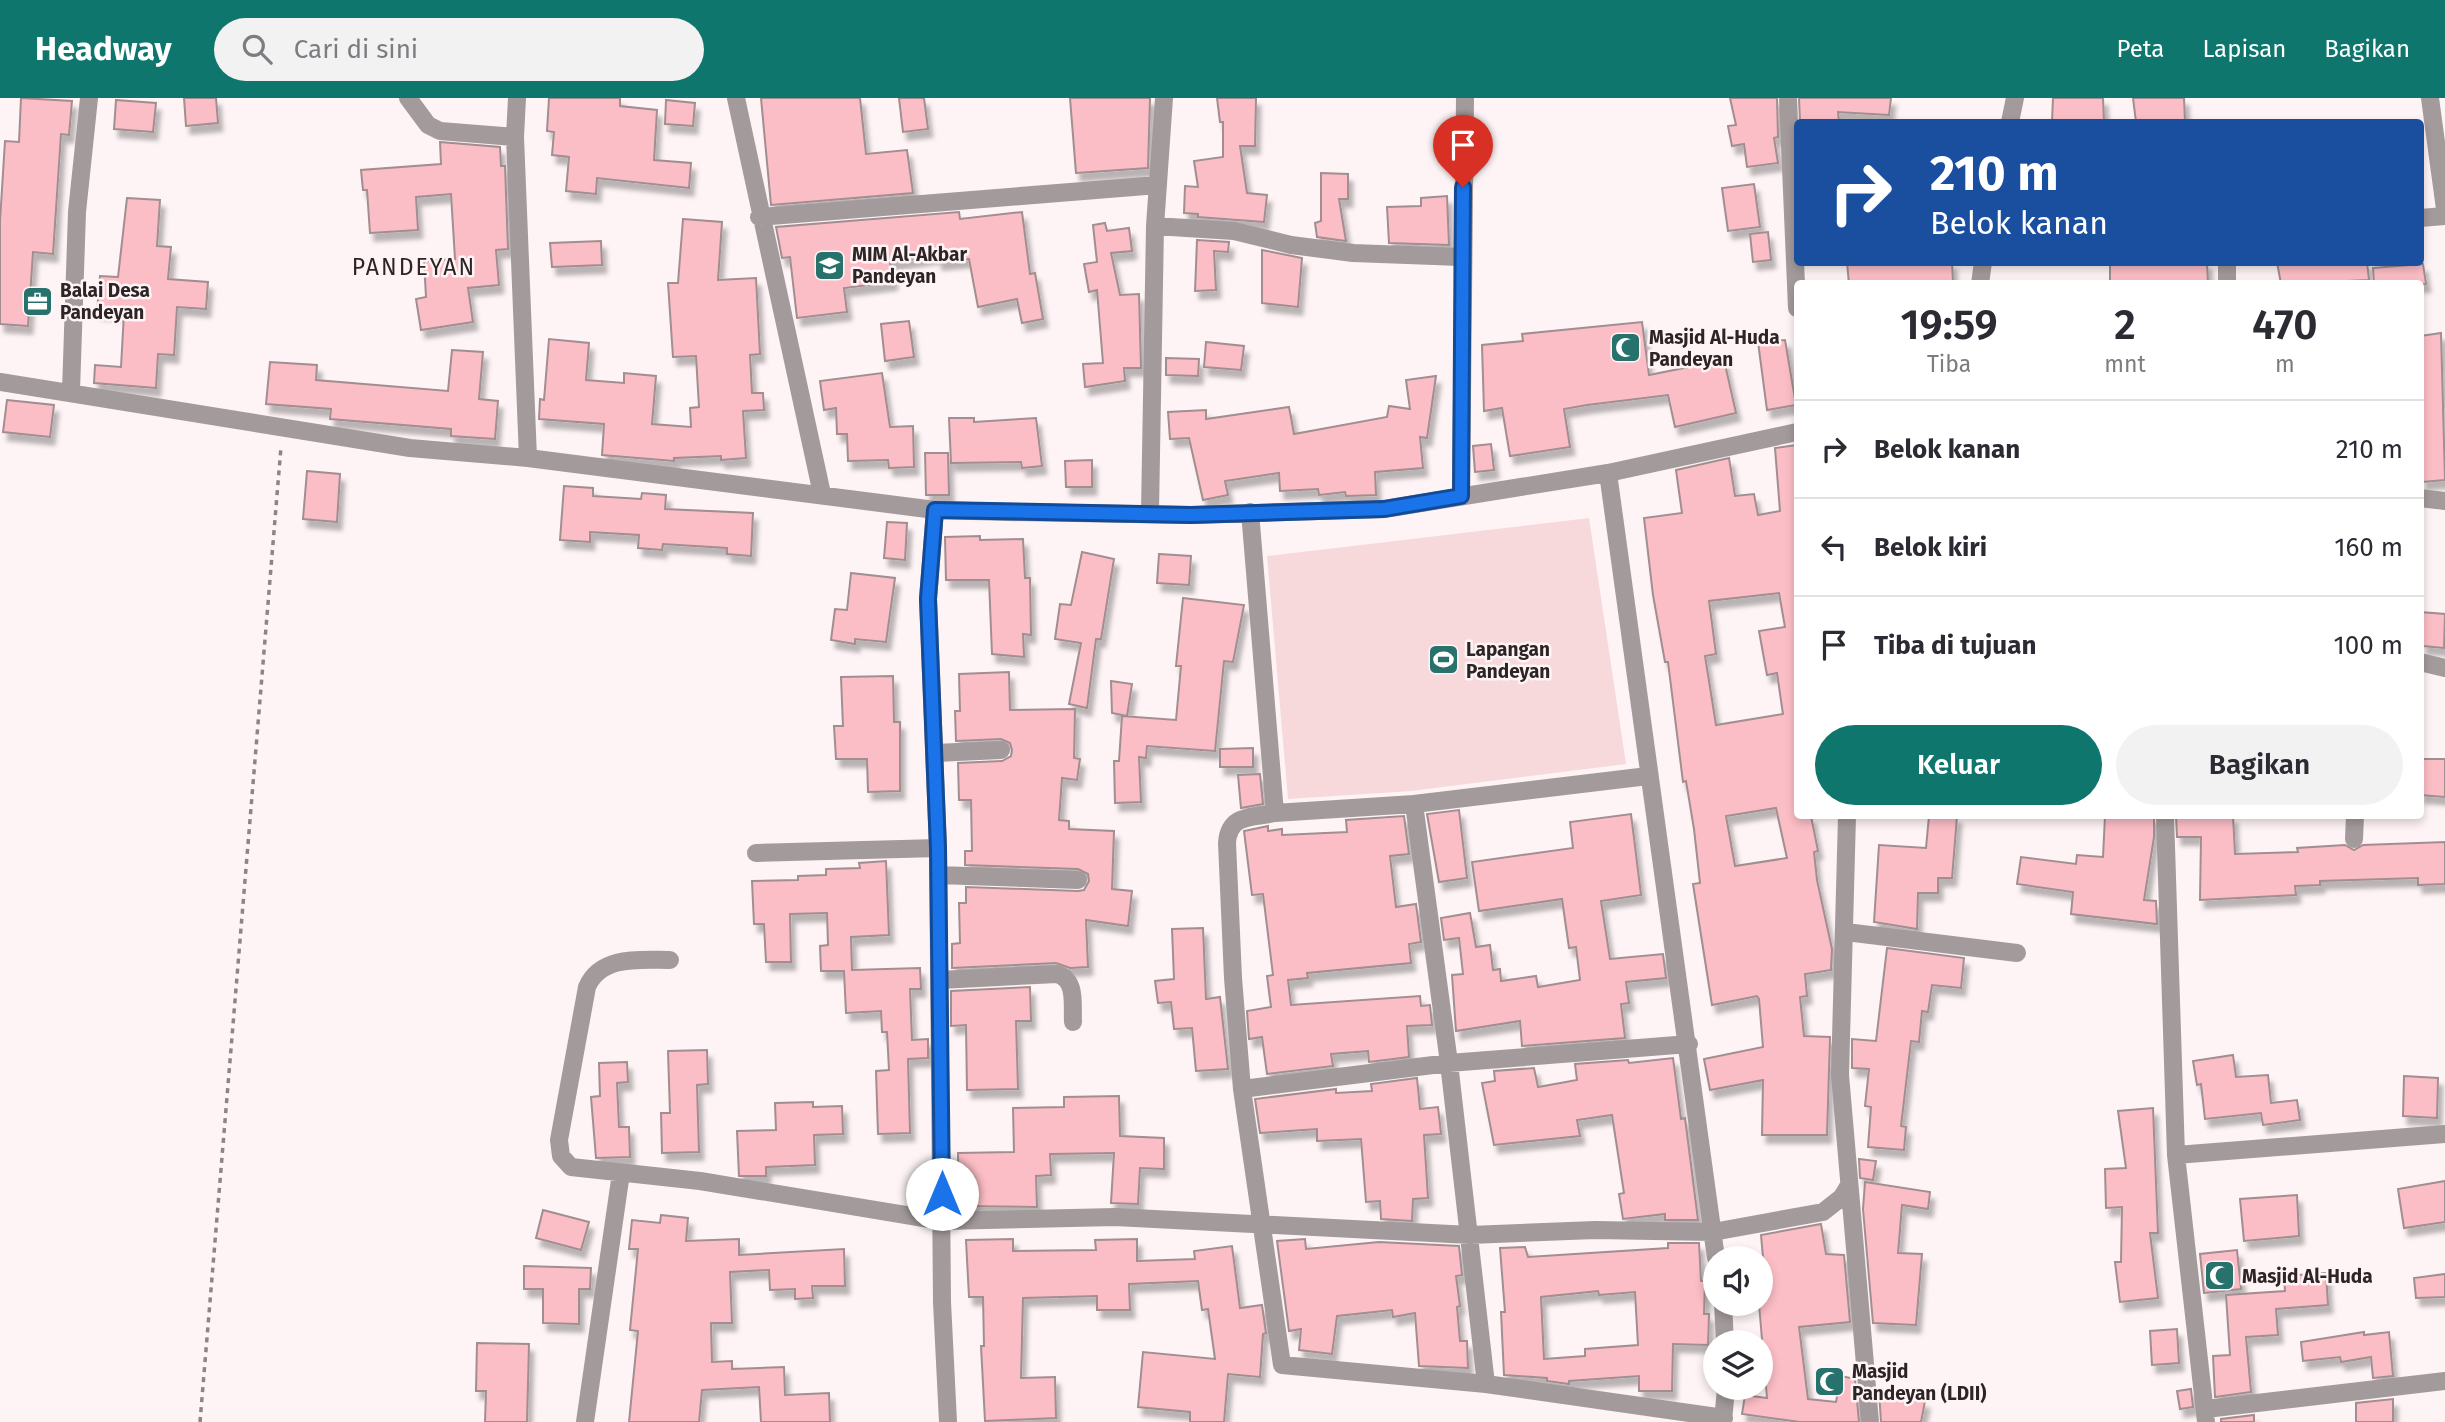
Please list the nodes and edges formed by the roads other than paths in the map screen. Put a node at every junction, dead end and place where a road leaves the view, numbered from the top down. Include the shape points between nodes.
1 (89, 98) edge
2 (408, 98) edge
3 (517, 98) edge
4 (736, 98) edge
5 (1164, 98) edge
6 (1465, 98) edge
7 (1788, 98) edge
8 (2015, 98) edge
9 (2430, 98) edge
10 (2011, 119) edge
11 (515, 137) junction
12 (1158, 185) junction
13 (2445, 208) edge
14 (2445, 216) edge
15 (760, 217) junction
16 (2424, 218) edge
17 (1155, 226) junction
18 (1794, 238) edge
19 (1461, 257) junction
20 (0, 382) edge
21 (71, 391) junction
22 (1794, 433) edge
23 (528, 458) junction
24 (1608, 473) junction
25 (822, 494) junction
26 (1461, 496) junction
27 (2424, 498) edge
28 (2445, 501) edge
29 (935, 510) junction
30 (1150, 512) junction
31 (1250, 512) junction
32 (2424, 663) edge
33 (2445, 668) edge
34 (1001, 750) dead end
35 (936, 753) junction
36 (1648, 776) junction
37 (1414, 804) junction
38 (1275, 813) junction
39 (1847, 819) edge
40 (2165, 819) edge
41 (2355, 819) edge
42 (2354, 839) dead end
43 (938, 848) junction
44 (756, 853) dead end
45 (938, 875) junction
46 (1079, 880) dead end
47 (1846, 932) junction
48 (2017, 953) dead end
49 (670, 960) dead end
50 (940, 980) junction
51 (1073, 1022) dead end
52 (1689, 1044) junction
53 (1449, 1063) junction
54 (1242, 1089) junction
55 (2445, 1134) edge
56 (2176, 1155) junction
57 (621, 1173) junction
58 (1848, 1188) junction
59 (942, 1221) junction
60 (1261, 1222) junction
61 (1713, 1232) junction
62 (1470, 1235) junction
63 (1715, 1246) edge
64 (2445, 1381) edge
65 (1486, 1384) junction
66 (1725, 1400) edge
67 (2206, 1416) edge
68 (1724, 1420) edge
69 (585, 1422) edge
70 (948, 1422) edge
71 (1870, 1422) edge

1 - 21 street via 77,212
2 - 11 street via 428,125 440,131
3 - 11 street
4 - 15 street
5 - 12 street
6 - 19 street
7 - 18 street
8 - 10 street
9 - 13 street
11 - 23 street
12 - 15 street
12 - 17 street
14 - 16 street
15 - 25 street
17 - 19 street via 1234,231 1353,253
17 - 30 street
19 - 26 street
20 - 21 street
21 - 23 street via 410,448
22 - 24 street
23 - 25 street
24 - 26 street
24 - 36 street
25 - 29 street
26 - 31 street via 1384,509
27 - 28 street
29 - 30 street
29 - 35 street via 928,599
30 - 31 street
31 - 38 street
32 - 33 street
34 - 35 street
35 - 43 street
36 - 37 street
36 - 52 street
37 - 38 street
37 - 53 street
38 - 54 street via 1234,822 1228,829
39 - 47 street
40 - 56 street
41 - 42 street
43 - 44 street
43 - 45 street
45 - 46 street
45 - 50 street
47 - 48 street
47 - 58 street via 1840,1075
49 - 57 street via 616,962 592,976 587,987 559,1140 561,1156 571,1167
50 - 51 street via 1057,974 1071,983
50 - 59 street
52 - 53 street
52 - 61 street
53 - 54 street
53 - 62 street
54 - 60 street
55 - 56 street
56 - 67 street
57 - 59 street via 700,1181
57 - 69 street
58 - 61 street via 1822,1212
58 - 71 street
59 - 60 street via 1115,1217
59 - 70 street
60 - 62 street
60 - 65 street via 1282,1365
61 - 62 street
61 - 63 street
62 - 65 street
64 - 67 street
65 - 68 street
66 - 68 street

